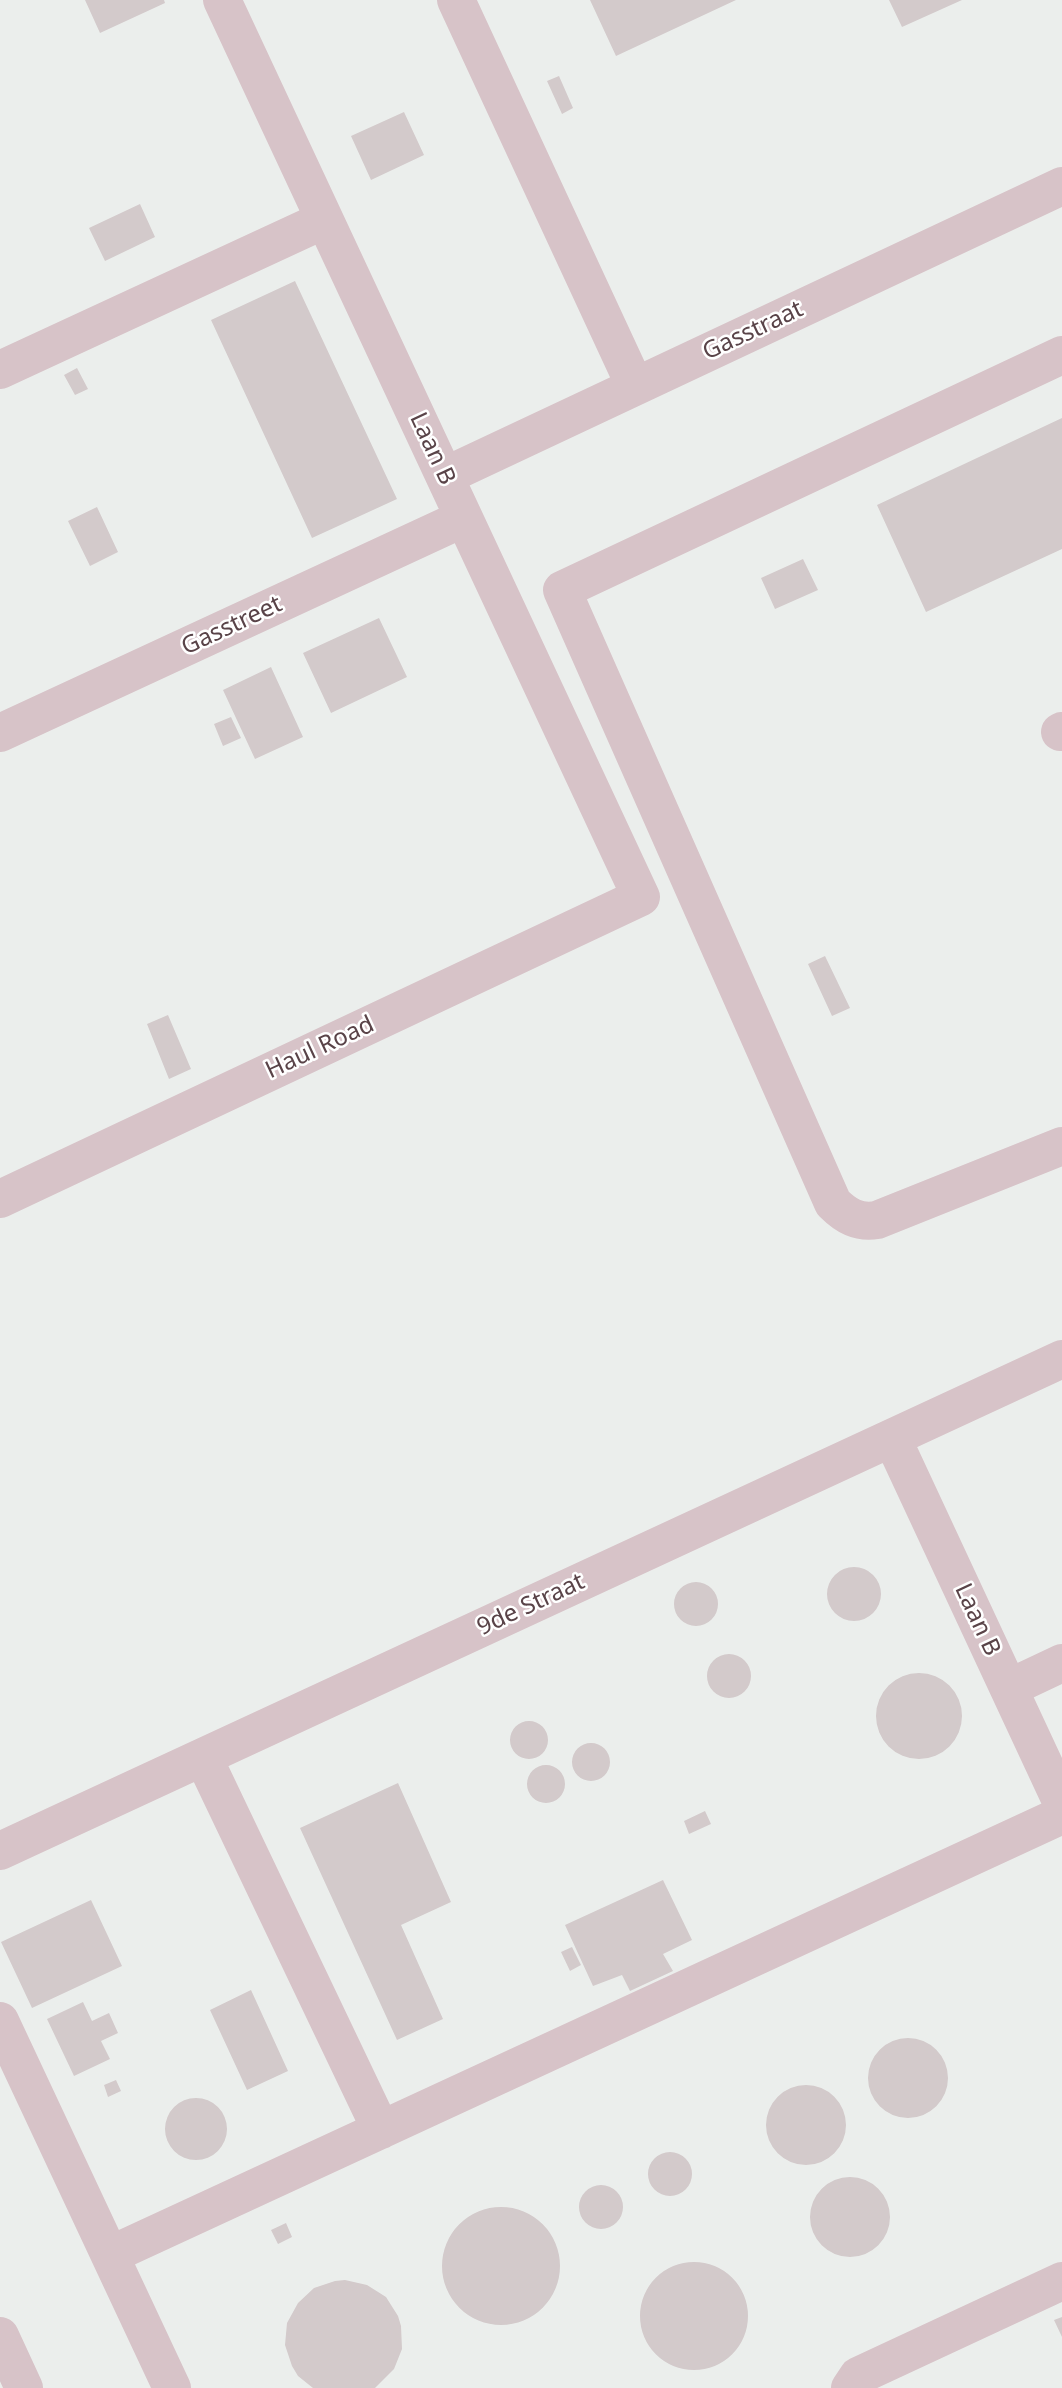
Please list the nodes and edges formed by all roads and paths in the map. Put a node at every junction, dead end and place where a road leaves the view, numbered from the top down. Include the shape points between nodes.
1 (222, 0) edge
2 (456, 0) edge
3 (1062, 186) edge
4 (324, 220) junction
5 (1062, 355) edge
6 (0, 370) edge
7 (635, 386) junction
8 (444, 476) junction
9 (464, 519) junction
10 (562, 590) junction
11 (509, 615) junction
12 (0, 733) edge
13 (641, 897) joint
14 (1062, 1146) edge
15 (0, 1199) edge
16 (1062, 1359) edge
17 (892, 1438) junction
18 (1062, 1663) edge
19 (1009, 1688) junction
20 (203, 1757) junction
21 (1062, 1803) edge
22 (1062, 1815) edge
23 (0, 1851) edge
24 (0, 2021) edge
25 (381, 2130) junction
26 (110, 2255) junction
27 (1062, 2281) edge
28 (0, 2336) edge
29 (24, 2388) edge
30 (172, 2388) edge
31 (850, 2388) edge

1 - 4 lane, Laan B
2 - 7 lane
3 - 7 lane, Gasstraat
4 - 6 lane
4 - 8 lane, Laan B
5 - 10 lane
7 - 8 lane, Gasstraat
8 - 9 lane, Laan B
9 - 11 lane, Laan B
9 - 12 lane, Gasstreet
10 - 11 lane
10 - 14 lane via 833,1203 855,1219 877,1220
11 - 13 lane, Laan B
13 - 15 lane, Haul Road
16 - 17 lane, 9de Straat
17 - 19 lane, Laan B
17 - 20 lane, 9de Straat
18 - 19 lane
19 - 21 lane, Laan B
20 - 23 lane, 9de Straat
20 - 25 lane
22 - 25 lane
24 - 26 lane
25 - 26 lane
26 - 30 lane
27 - 31 lane via 858,2376
28 - 29 lane

